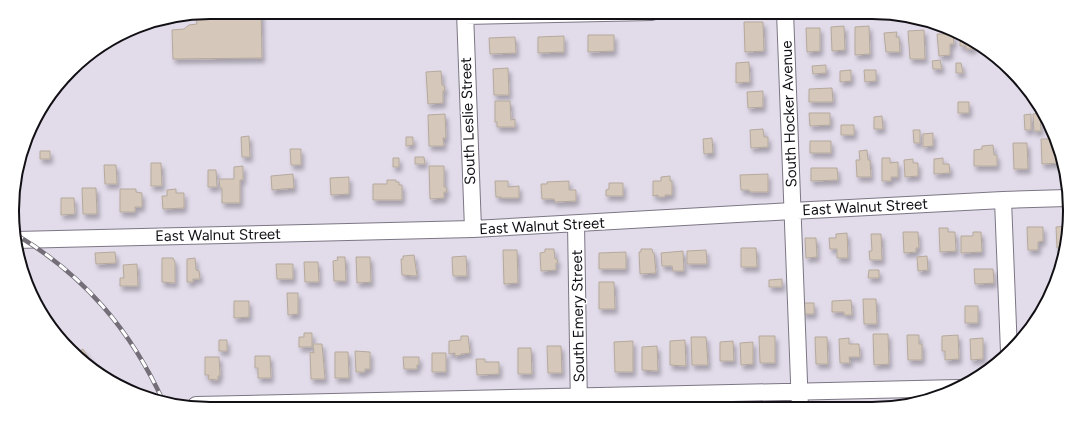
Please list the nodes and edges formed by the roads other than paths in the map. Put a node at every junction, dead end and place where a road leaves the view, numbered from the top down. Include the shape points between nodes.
1 (465, 19) edge
2 (786, 19) edge
3 (1063, 198) edge
4 (1003, 200) junction
5 (792, 211) junction
6 (576, 224) junction
7 (473, 229) junction
8 (22, 240) edge
9 (1009, 344) edge
10 (939, 390) edge
11 (800, 400) edge
12 (579, 402) edge

1 - 7 street, South Leslie Street
2 - 5 street, South Hocker Avenue
3 - 4 street, East Walnut Street
4 - 5 street, East Walnut Street
4 - 9 street
5 - 6 street, East Walnut Street
5 - 11 street, South Hocker Avenue
6 - 7 street, East Walnut Street
6 - 12 street, South Emery Street
7 - 8 street, East Walnut Street
10 - 11 street
11 - 12 street

